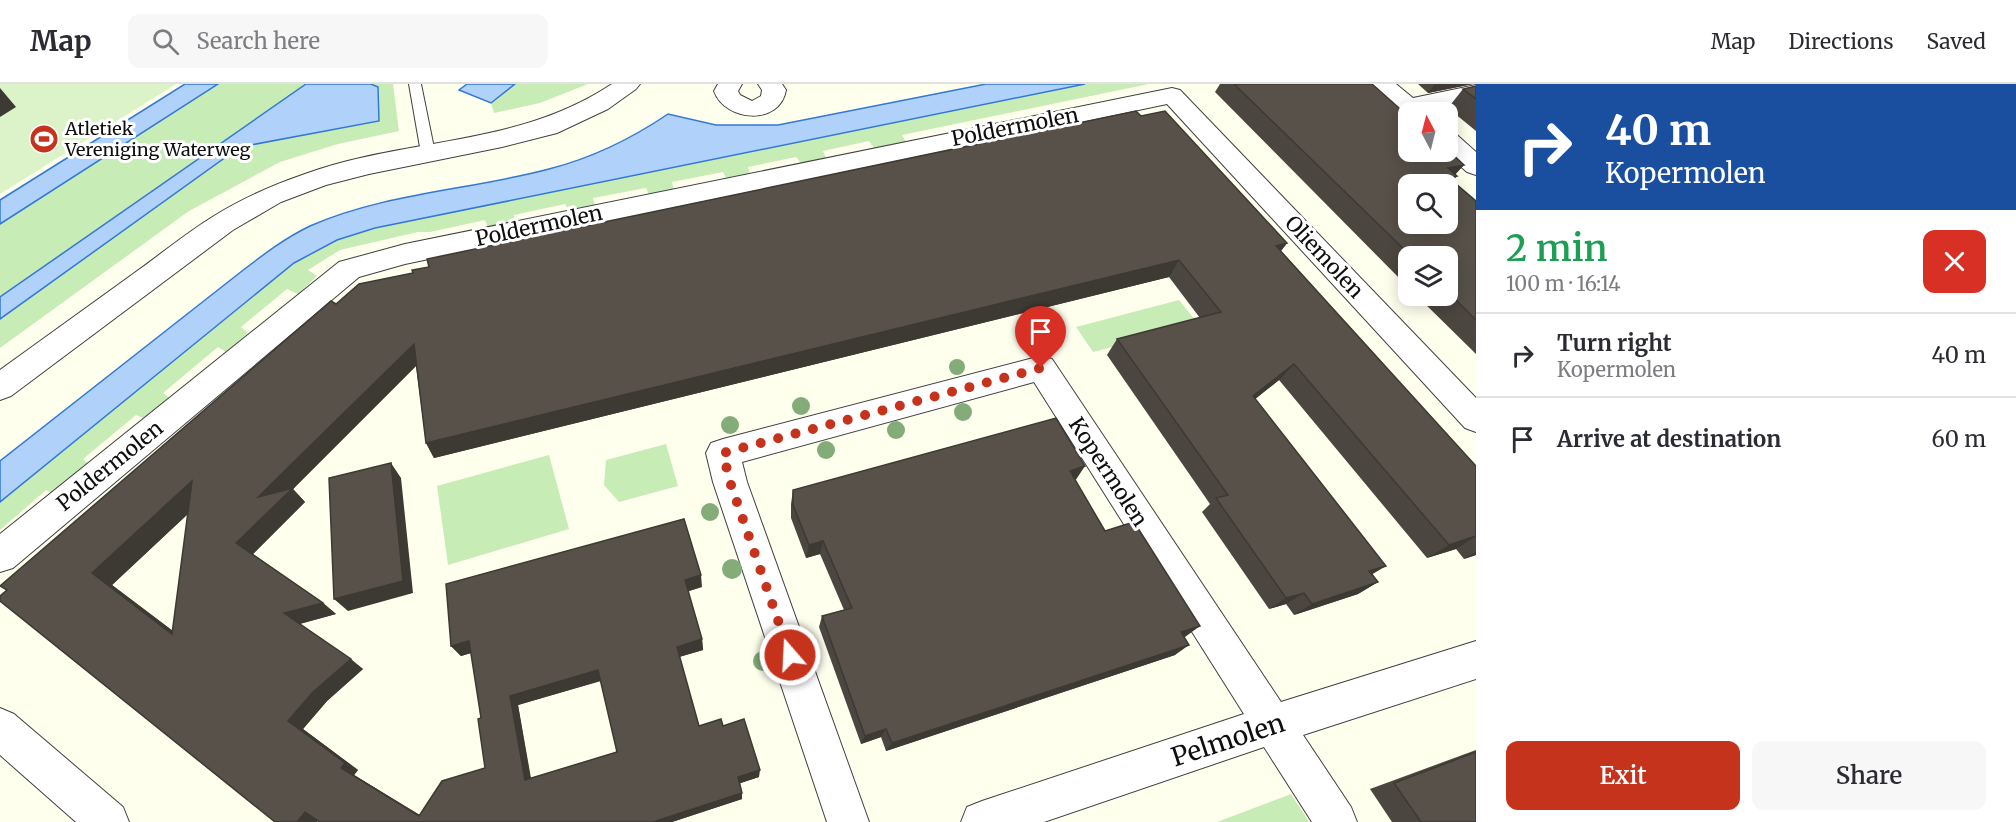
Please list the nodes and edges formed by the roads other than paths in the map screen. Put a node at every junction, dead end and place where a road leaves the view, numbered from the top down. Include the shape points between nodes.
1 (415, 84) edge
2 (628, 84) edge
3 (730, 84) edge
4 (770, 84) edge
5 (1381, 84) edge
6 (1476, 92) edge
7 (1172, 95) joint
8 (1402, 102) edge
9 (1440, 102) edge
10 (1458, 150) edge
11 (428, 153) junction
12 (1476, 166) edge
13 (0, 387) edge
14 (1476, 419) edge
15 (0, 556) edge
16 (1476, 660) edge
17 (1272, 724) junction
18 (0, 728) edge
19 (108, 822) edge
20 (848, 822) edge
21 (982, 822) edge
22 (1336, 822) edge

1 - 11 lane
2 - 11 street via 599,104 548,127
3 - 4 street via 726,91 730,101 752,108 772,100 774,90
5 - 8 street
6 - 9 street
7 - 14 street, Oliemolen
7 - 15 street, Poldermolen via 405,254 349,269
10 - 12 street
11 - 13 street via 317,178 272,196 223,223
16 - 17 street, Pelmolen
17 - 20 street, Kopermolen via 1041,368 723,453
17 - 21 street, Pelmolen
17 - 22 street
18 - 19 street

